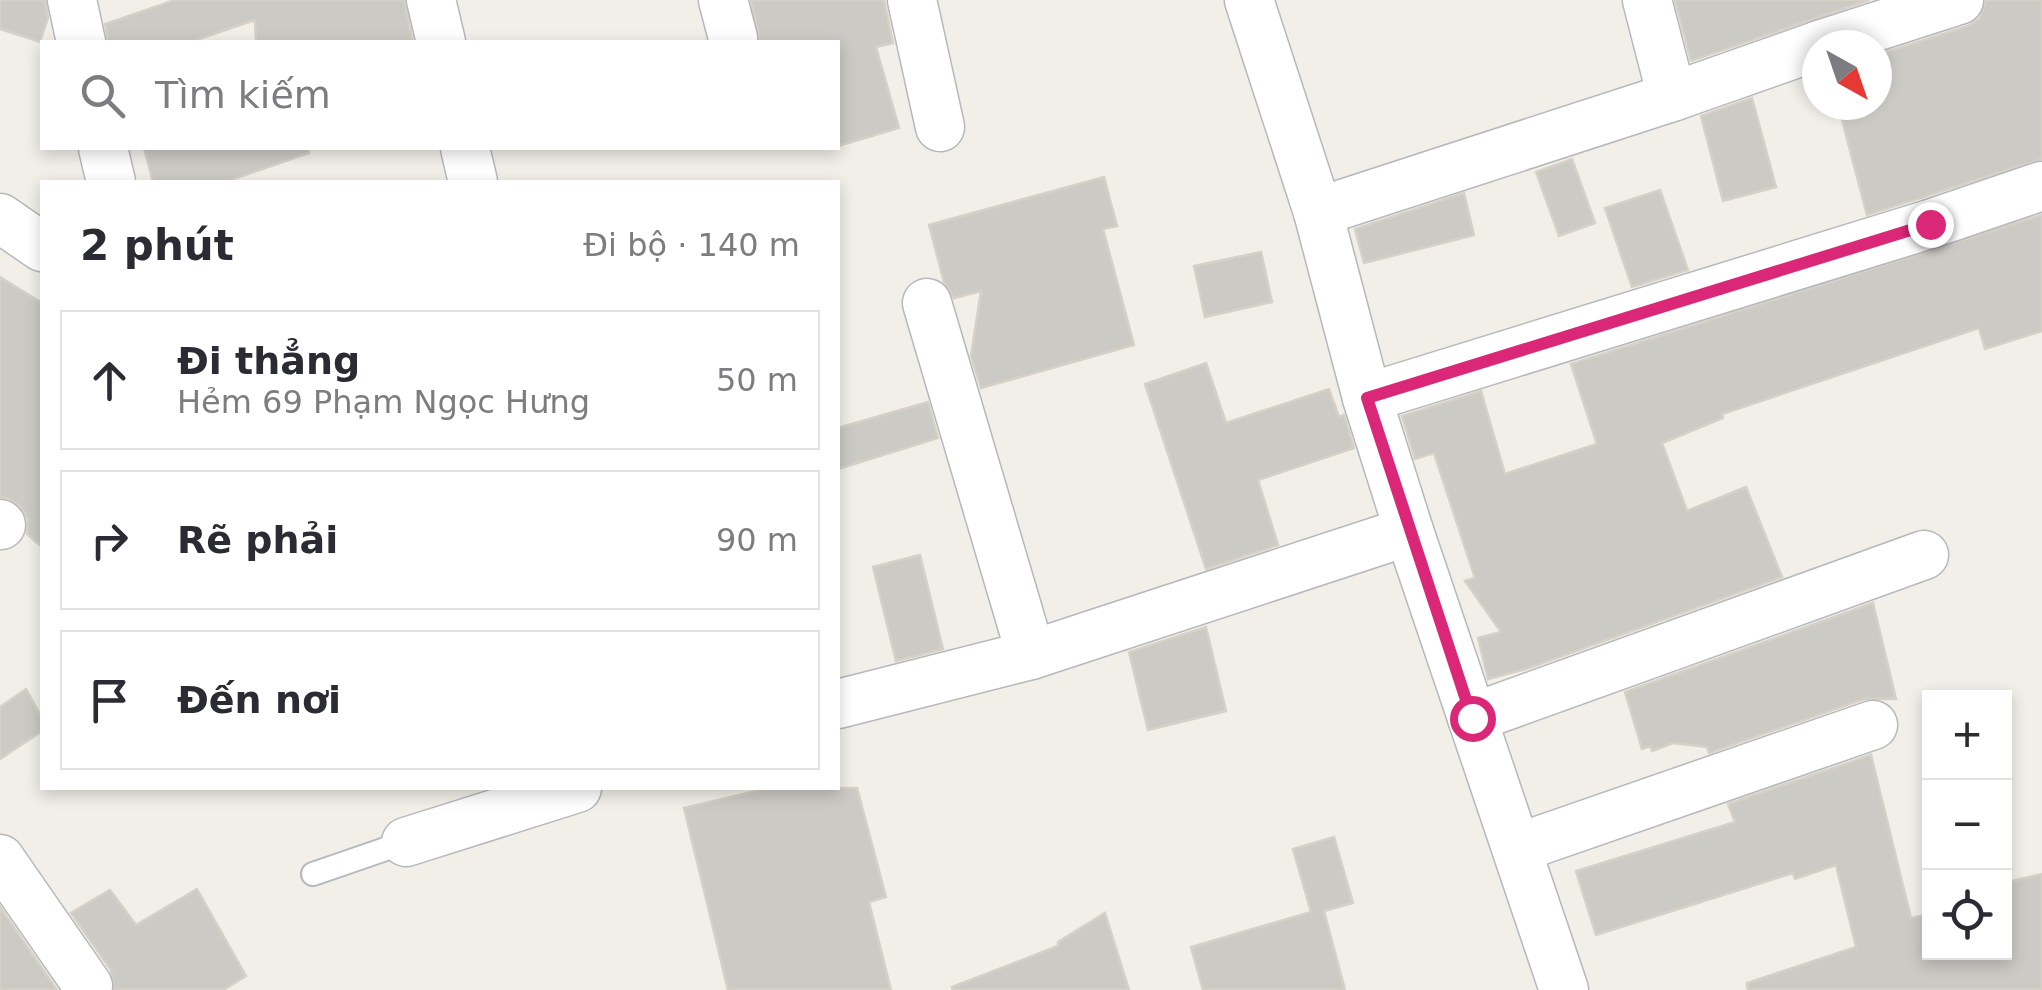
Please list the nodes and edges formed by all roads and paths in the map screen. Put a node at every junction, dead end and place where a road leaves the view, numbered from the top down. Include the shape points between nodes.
1 (72, 0) edge
2 (432, 0) edge
3 (912, 0) edge
4 (1249, 0) edge
5 (1647, 0) edge
6 (1959, 0) edge
7 (1865, 30) edge
8 (81, 40) edge
9 (441, 40) edge
10 (1802, 51) edge
11 (1672, 97) junction
12 (940, 127) dead end
13 (103, 150) edge
14 (465, 150) edge
15 (111, 180) edge
16 (472, 180) edge
17 (2042, 186) edge
18 (1318, 212) junction
19 (0, 218) edge
20 (40, 246) edge
21 (927, 303) dead end
22 (1367, 398) junction
23 (1409, 531) junction
24 (1924, 554) dead end
25 (1031, 655) junction
26 (840, 703) edge
27 (1472, 718) junction
28 (1873, 725) dead end
29 (571, 790) edge
30 (406, 842) joint
31 (1518, 848) junction
32 (0, 859) edge
33 (313, 874) dead end
34 (88, 986) dead end
35 (1564, 990) edge

1 - 8 street
2 - 9 street
3 - 12 street
4 - 18 street
5 - 11 street
6 - 7 street
10 - 11 street
11 - 18 street
13 - 15 street
14 - 16 street
17 - 22 street
18 - 22 street
19 - 20 street
21 - 25 street
22 - 23 street
23 - 25 street
23 - 27 street
24 - 27 street
25 - 26 street
27 - 31 street
28 - 31 street
29 - 30 street
30 - 33 lane
31 - 35 street
32 - 34 street

